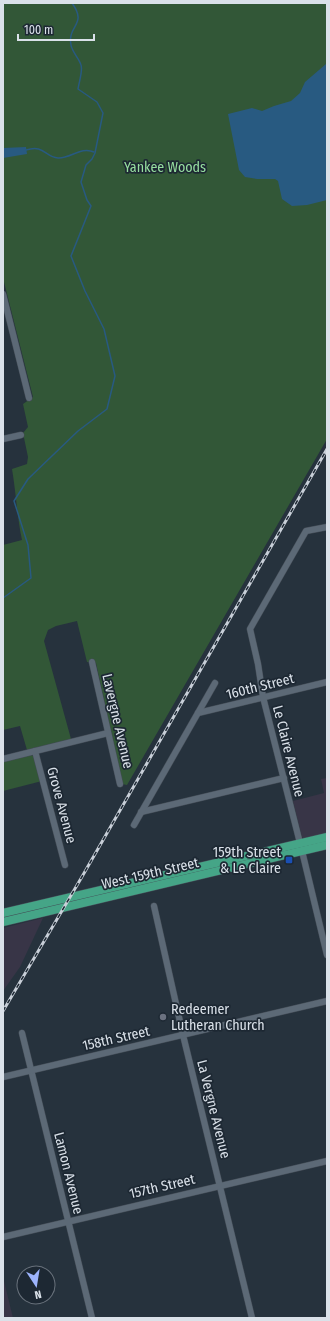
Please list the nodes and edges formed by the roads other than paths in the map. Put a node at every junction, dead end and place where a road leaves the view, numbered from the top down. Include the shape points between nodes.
1 (3, 294) edge
2 (30, 398) dead end
3 (21, 435) dead end
4 (3, 439) edge
5 (327, 527) edge
6 (92, 662) dead end
7 (327, 682) edge
8 (215, 683) dead end
9 (263, 697) junction
10 (198, 713) junction
11 (108, 733) junction
12 (35, 751) junction
13 (3, 758) edge
14 (284, 778) junction
15 (120, 784) dead end
16 (141, 812) junction
17 (134, 825) dead end
18 (327, 837) edge
19 (327, 845) edge
20 (301, 847) junction
21 (65, 865) dead end
22 (154, 906) dead end
23 (3, 913) edge
24 (3, 922) edge
25 (327, 955) edge
26 (327, 1001) edge
27 (22, 1033) dead end
28 (183, 1035) junction
29 (31, 1070) junction
30 (3, 1077) edge
31 (327, 1161) edge
32 (220, 1185) junction
33 (68, 1221) junction
34 (3, 1237) edge
35 (92, 1318) edge
36 (252, 1318) edge

1 - 2 street
3 - 4 street
5 - 9 street, Le Claire Avenue via 306,531 250,629
6 - 11 street, Lavergne Avenue
7 - 9 street, 160th Street
8 - 10 street
9 - 10 street, 160th Street
9 - 14 street, Le Claire Avenue
10 - 16 street
11 - 12 street
11 - 15 street, Lavergne Avenue
12 - 13 street
12 - 21 street, Grove Avenue
14 - 16 street
14 - 20 street, Le Claire Avenue
16 - 17 street
18 - 20 main road, West 159th Street
19 - 20 main road, West 159th Street
20 - 23 main road, West 159th Street
20 - 24 main road, West 159th Street
20 - 25 street, Le Claire Avenue
22 - 28 street, La Vergne Avenue
26 - 28 street, 158th Street
27 - 29 street, Lamon Avenue
28 - 29 street, 158th Street
28 - 32 street, La Vergne Avenue
29 - 30 street, 158th Street
29 - 33 street, Lamon Avenue
31 - 32 street, 157th Street
32 - 33 street, 157th Street
32 - 36 street, La Vergne Avenue
33 - 34 street, 157th Street
33 - 35 street, Lamon Avenue

